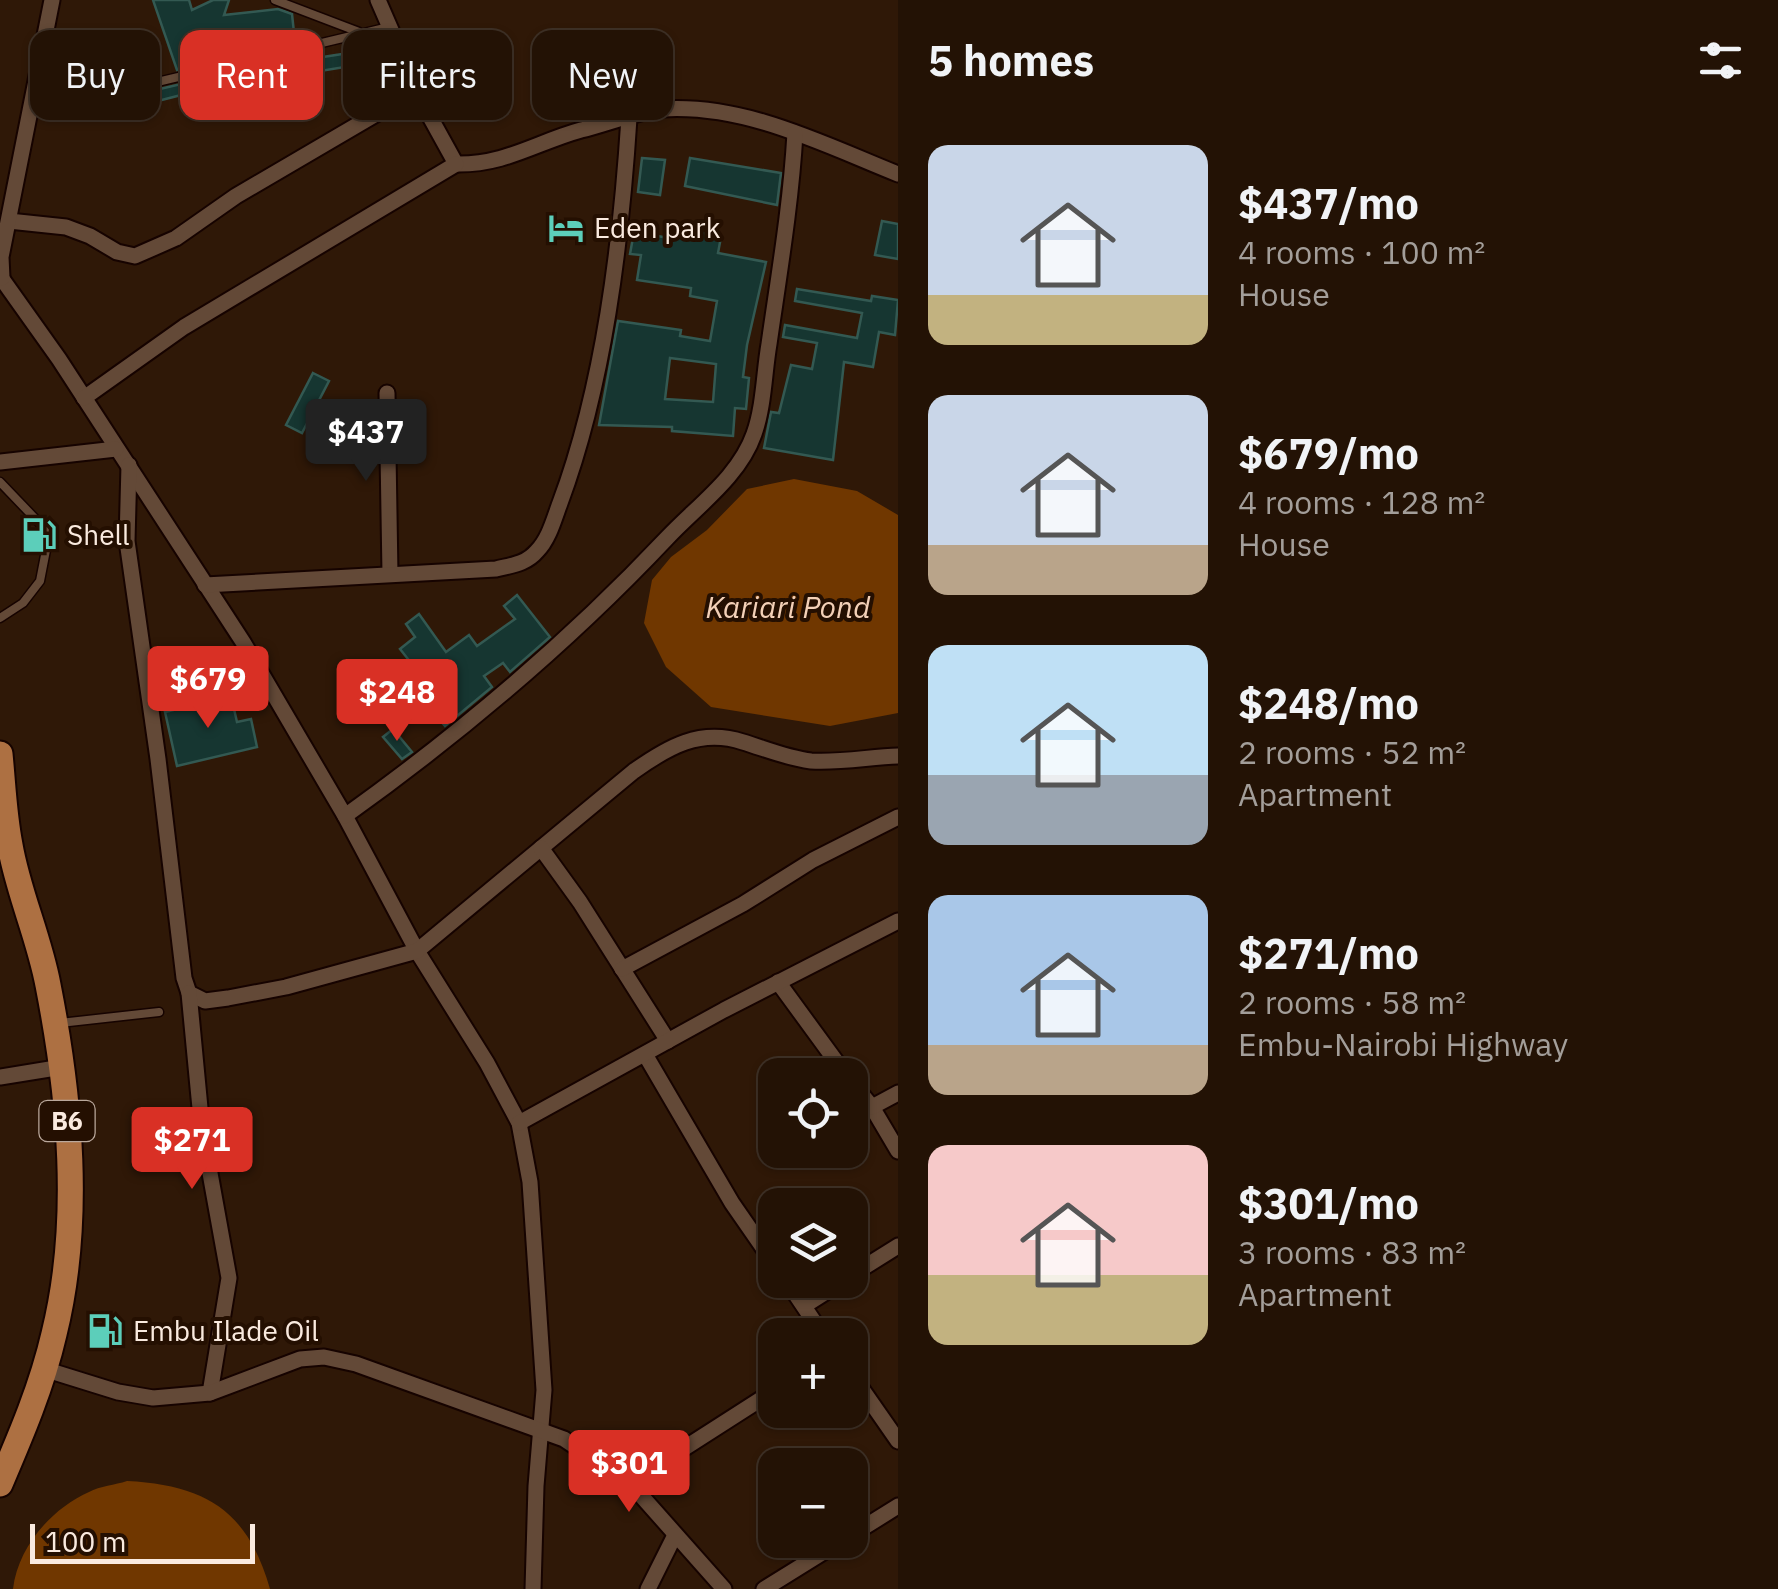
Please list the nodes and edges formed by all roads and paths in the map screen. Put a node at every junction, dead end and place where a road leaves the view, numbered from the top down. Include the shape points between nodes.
1 (52, 0) edge
2 (275, 0) edge
3 (378, 0) edge
4 (389, 26) junction
5 (354, 30) edge
6 (374, 30) edge
7 (391, 30) edge
8 (343, 38) edge
9 (160, 81) edge
10 (673, 109) edge
11 (365, 120) edge
12 (432, 120) edge
13 (621, 120) edge
14 (629, 120) edge
15 (795, 133) junction
16 (456, 164) junction
17 (898, 174) edge
18 (10, 222) junction
19 (1, 277) edge
20 (387, 393) dead end
21 (84, 398) junction
22 (116, 449) junction
23 (0, 462) edge
24 (129, 465) junction
25 (0, 482) edge
26 (390, 574) junction
27 (206, 585) junction
28 (0, 618) edge
29 (0, 754) edge
30 (898, 756) edge
31 (345, 816) junction
32 (898, 817) edge
33 (541, 848) junction
34 (898, 921) edge
35 (417, 951) junction
36 (622, 969) junction
37 (778, 982) junction
38 (189, 993) junction
39 (160, 1012) dead end
40 (55, 1024) junction
41 (668, 1041) junction
42 (646, 1056) junction
43 (833, 1058) edge
44 (62, 1067) junction
45 (0, 1077) edge
46 (898, 1093) edge
47 (868, 1102) edge
48 (872, 1107) junction
49 (519, 1124) junction
50 (898, 1151) edge
51 (758, 1240) edge
52 (898, 1246) edge
53 (868, 1265) edge
54 (798, 1298) edge
55 (816, 1298) edge
56 (804, 1306) junction
57 (812, 1318) edge
58 (44, 1369) junction
59 (210, 1392) junction
60 (868, 1398) edge
61 (758, 1401) edge
62 (540, 1429) junction
63 (898, 1441) edge
64 (630, 1483) junction
65 (0, 1484) edge
66 (898, 1506) edge
67 (868, 1525) edge
68 (675, 1534) junction
69 (814, 1558) edge
70 (533, 1589) edge
71 (648, 1589) edge
72 (724, 1589) edge
73 (764, 1589) edge

1 - 18 street
2 - 5 lane
3 - 4 street
4 - 6 lane
4 - 7 street
8 - 9 lane
10 - 15 street via 746,116
11 - 18 street via 176,238 135,256 66,227
12 - 16 street
13 - 16 street via 494,161
14 - 26 street via 612,284 576,454 547,536 525,562 496,570
15 - 17 street
15 - 31 street via 764,387 747,450 584,624
16 - 21 street via 184,327
18 - 19 street
19 - 21 street
20 - 26 street
21 - 22 street
22 - 23 street
22 - 24 street
24 - 27 street
24 - 38 street via 127,542
25 - 28 lane via 46,530 47,546 40,581 23,604
26 - 27 street
27 - 31 street
29 - 40 main road, B6 via 10,846
30 - 33 street via 813,761 724,737 687,740 634,771
31 - 35 street
32 - 36 street
33 - 35 street
33 - 36 street
34 - 37 street
35 - 38 street via 228,998 206,1002
35 - 49 street
36 - 41 street
37 - 41 street
37 - 43 street
38 - 59 street via 202,1130 229,1278
39 - 40 lane
40 - 44 main road, B6
41 - 42 street
42 - 49 street
42 - 51 street
44 - 45 street
44 - 58 main road, B6 via 68,1220 61,1296
46 - 48 street
47 - 48 street
48 - 50 street
49 - 62 street via 541,1332
52 - 53 street
54 - 56 street
55 - 56 street
56 - 57 street
58 - 59 street via 153,1398
58 - 65 main road, B6
59 - 62 street via 278,1364 324,1356
60 - 63 street
61 - 64 street
62 - 64 street
62 - 70 street
64 - 68 street
66 - 67 street
68 - 71 street
68 - 72 street
69 - 73 street

